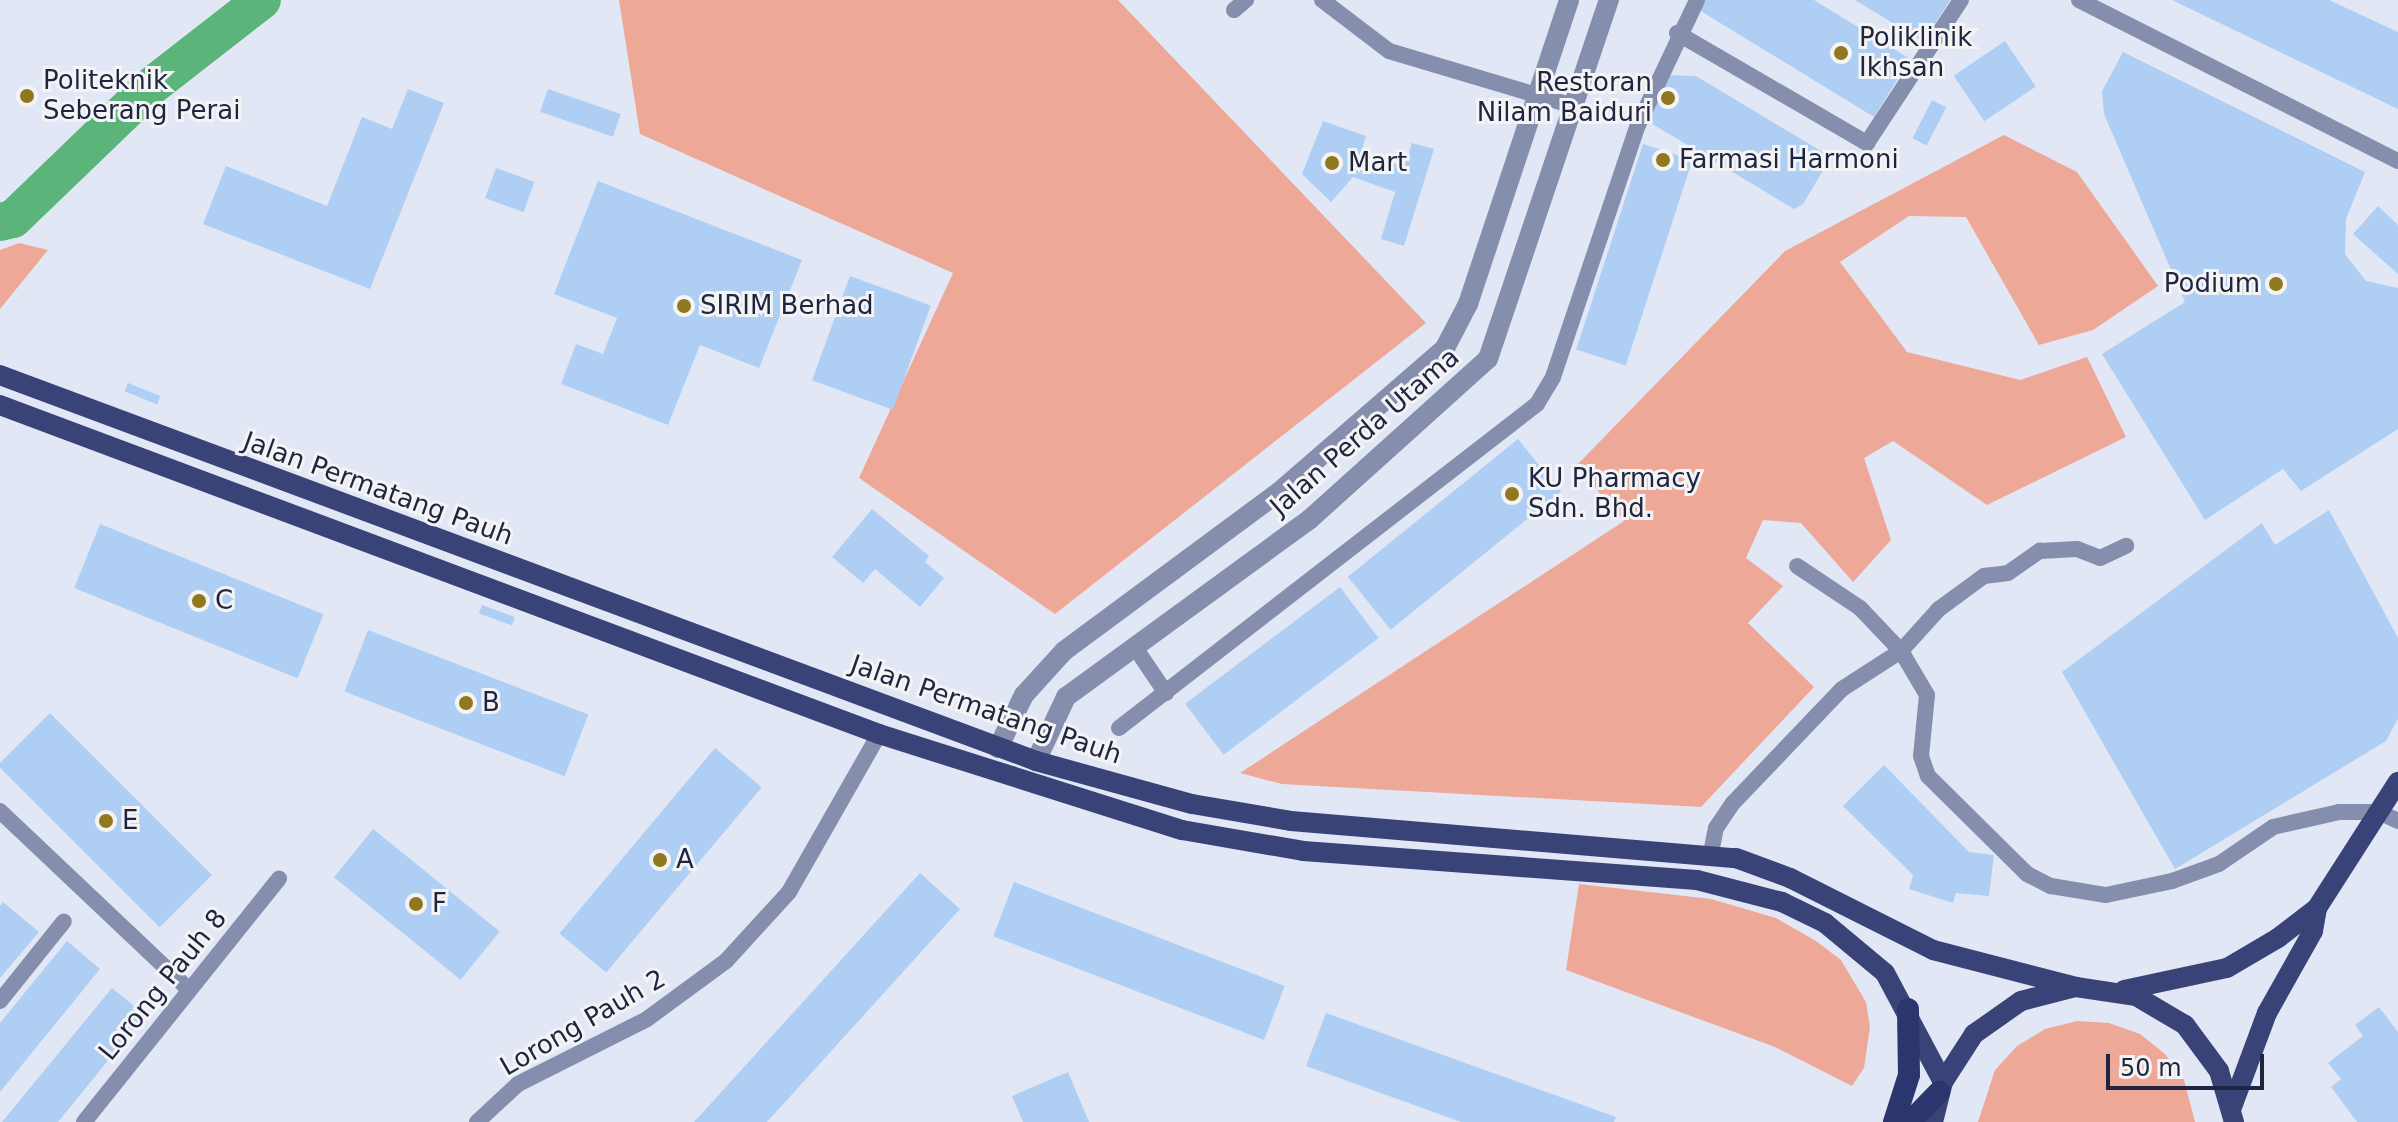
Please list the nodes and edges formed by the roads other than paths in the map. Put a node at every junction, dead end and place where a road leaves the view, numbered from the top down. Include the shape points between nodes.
1 (1322, 0) edge
2 (1569, 0) edge
3 (1609, 0) edge
4 (1697, 0) edge
5 (1961, 0) edge
6 (2079, 0) edge
7 (2104, 0) edge
8 (2128, 21) junction
9 (1677, 33) junction
10 (1537, 95) junction
11 (1577, 107) junction
12 (2398, 161) edge
13 (0, 375) edge
14 (0, 405) edge
15 (2126, 546) dead end
16 (1797, 566) dead end
17 (1134, 646) junction
18 (1901, 651) junction
19 (1166, 693) junction
20 (1119, 728) dead end
21 (879, 734) junction
22 (998, 748) junction
23 (1036, 761) junction
24 (2398, 782) edge
25 (0, 811) edge
26 (2379, 812) junction
27 (2398, 821) edge
28 (1711, 853) junction
29 (279, 879) dead end
30 (2317, 908) junction
31 (64, 921) dead end
32 (2076, 987) junction
33 (188, 989) junction
34 (2117, 990) junction
35 (0, 1001) edge
36 (1908, 1009) junction
37 (1941, 1087) junction
38 (2233, 1114) edge
39 (84, 1122) edge
40 (477, 1122) edge
41 (1894, 1122) edge
42 (1910, 1122) edge
43 (1933, 1122) edge

1 - 10 street via 1389,51
2 - 10 street, Jalan Perda Utama
3 - 11 street, Jalan Perda Utama
4 - 9 street
5 - 9 street via 1867,143
6 - 8 street
7 - 8 street
8 - 12 street
9 - 19 street via 1638,125 1553,377 1537,404
10 - 11 street
10 - 22 street, Jalan Perda Utama via 1468,304 1445,348 1279,492 1064,651 1024,695
11 - 17 street, Jalan Perda Utama via 1488,359 1310,519
13 - 22 main road, Jalan Permatang Pauh
14 - 21 main road, Jalan Permatang Pauh
15 - 18 street via 2100,558 2077,549 2040,551 2008,573 1984,576 1939,609
16 - 18 street via 1860,608
17 - 19 street
17 - 23 street, Jalan Perda Utama via 1066,697
18 - 26 street via 1927,695 1921,756 1928,776 2027,874 2051,886 2106,895 2172,881 2219,864 2273,827 2339,812
18 - 28 street via 1842,689 1733,803 1716,828
19 - 20 street
21 - 36 main road, Jalan Permatang Pauh via 1168,826 1265,846 1608,871 1730,887 1825,923 1873,960
21 - 40 street, Lorong Pauh 2 via 789,892 726,961 647,1019 518,1084
22 - 23 main road, Jalan Permatang Pauh
23 - 28 main road, Jalan Permatang Pauh via 1192,804 1291,821
24 - 26 main road
25 - 33 street
26 - 27 street
26 - 30 main road
28 - 32 main road, Jalan Permatang Pauh via 1790,878 1933,950
29 - 33 street, Lorong Pauh 8
30 - 34 main road via 2227,968
30 - 38 main road via 2313,931 2267,1013
31 - 35 street
32 - 34 main road
32 - 37 main road via 2039,994 1996,1015 1962,1049
33 - 39 street, Lorong Pauh 8
34 - 38 main road via 2153,1003 2198,1039
36 - 37 main road, Jalan Permatang Pauh
36 - 41 highway via 1909,1075
37 - 42 highway
37 - 43 main road

